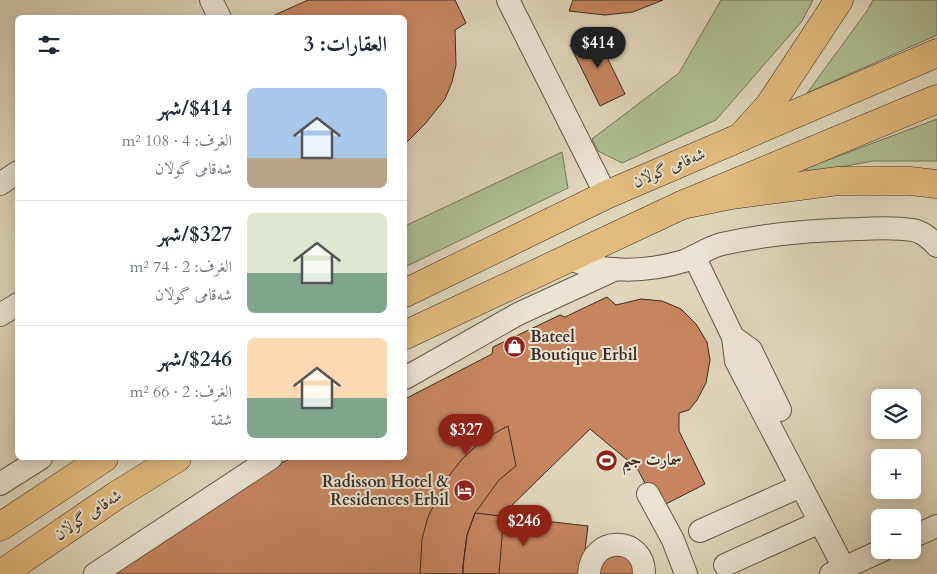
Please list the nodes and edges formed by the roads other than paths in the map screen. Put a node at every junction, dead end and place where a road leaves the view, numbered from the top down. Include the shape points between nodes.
1 (211, 0) edge
2 (508, 0) edge
3 (839, 0) edge
4 (218, 15) edge
5 (937, 53) edge
6 (937, 99) edge
7 (742, 136) junction
8 (15, 174) edge
9 (0, 184) edge
10 (937, 184) edge
11 (606, 195) junction
12 (682, 205) junction
13 (937, 246) edge
14 (694, 256) junction
15 (568, 258) junction
16 (616, 269) junction
17 (407, 292) edge
18 (15, 306) edge
19 (0, 315) edge
20 (407, 334) edge
21 (733, 337) junction
22 (407, 377) edge
23 (780, 410) dead end
24 (38, 460) edge
25 (101, 460) edge
26 (174, 460) edge
27 (268, 460) edge
28 (0, 484) edge
29 (801, 486) junction
30 (648, 494) dead end
31 (820, 522) junction
32 (937, 526) edge
33 (0, 527) edge
34 (700, 530) dead end
35 (921, 533) edge
36 (877, 560) edge
37 (642, 564) edge
38 (26, 565) edge
39 (725, 565) dead end
40 (837, 571) edge
41 (1, 574) edge
42 (95, 574) edge
43 (588, 574) edge
44 (650, 574) edge
45 (686, 574) edge

1 - 4 street
2 - 11 street
3 - 7 main road via 769,106
5 - 7 main road, شەقامی گوڵان
6 - 12 main road
7 - 11 main road, شەقامی گوڵان
8 - 9 street
10 - 12 main road via 838,181
11 - 17 main road, شەقامی گوڵان
12 - 15 main road
13 - 14 street via 914,230 843,229 720,244
14 - 16 street via 656,268
14 - 21 street
15 - 16 street via 582,264
15 - 20 main road
16 - 22 street via 518,314
18 - 19 street
21 - 23 street via 751,350
21 - 29 street via 736,361
24 - 28 street
25 - 33 main road
26 - 38 main road, شەقامی گوڵان via 117,495
27 - 42 street
29 - 31 street
29 - 34 street
30 - 45 street via 673,540
31 - 39 street
31 - 40 street
32 - 35 street
36 - 40 street
37 - 43 street via 632,549 616,544 607,546 594,556
37 - 44 street
38 - 41 main road, شەقامی گوڵان

